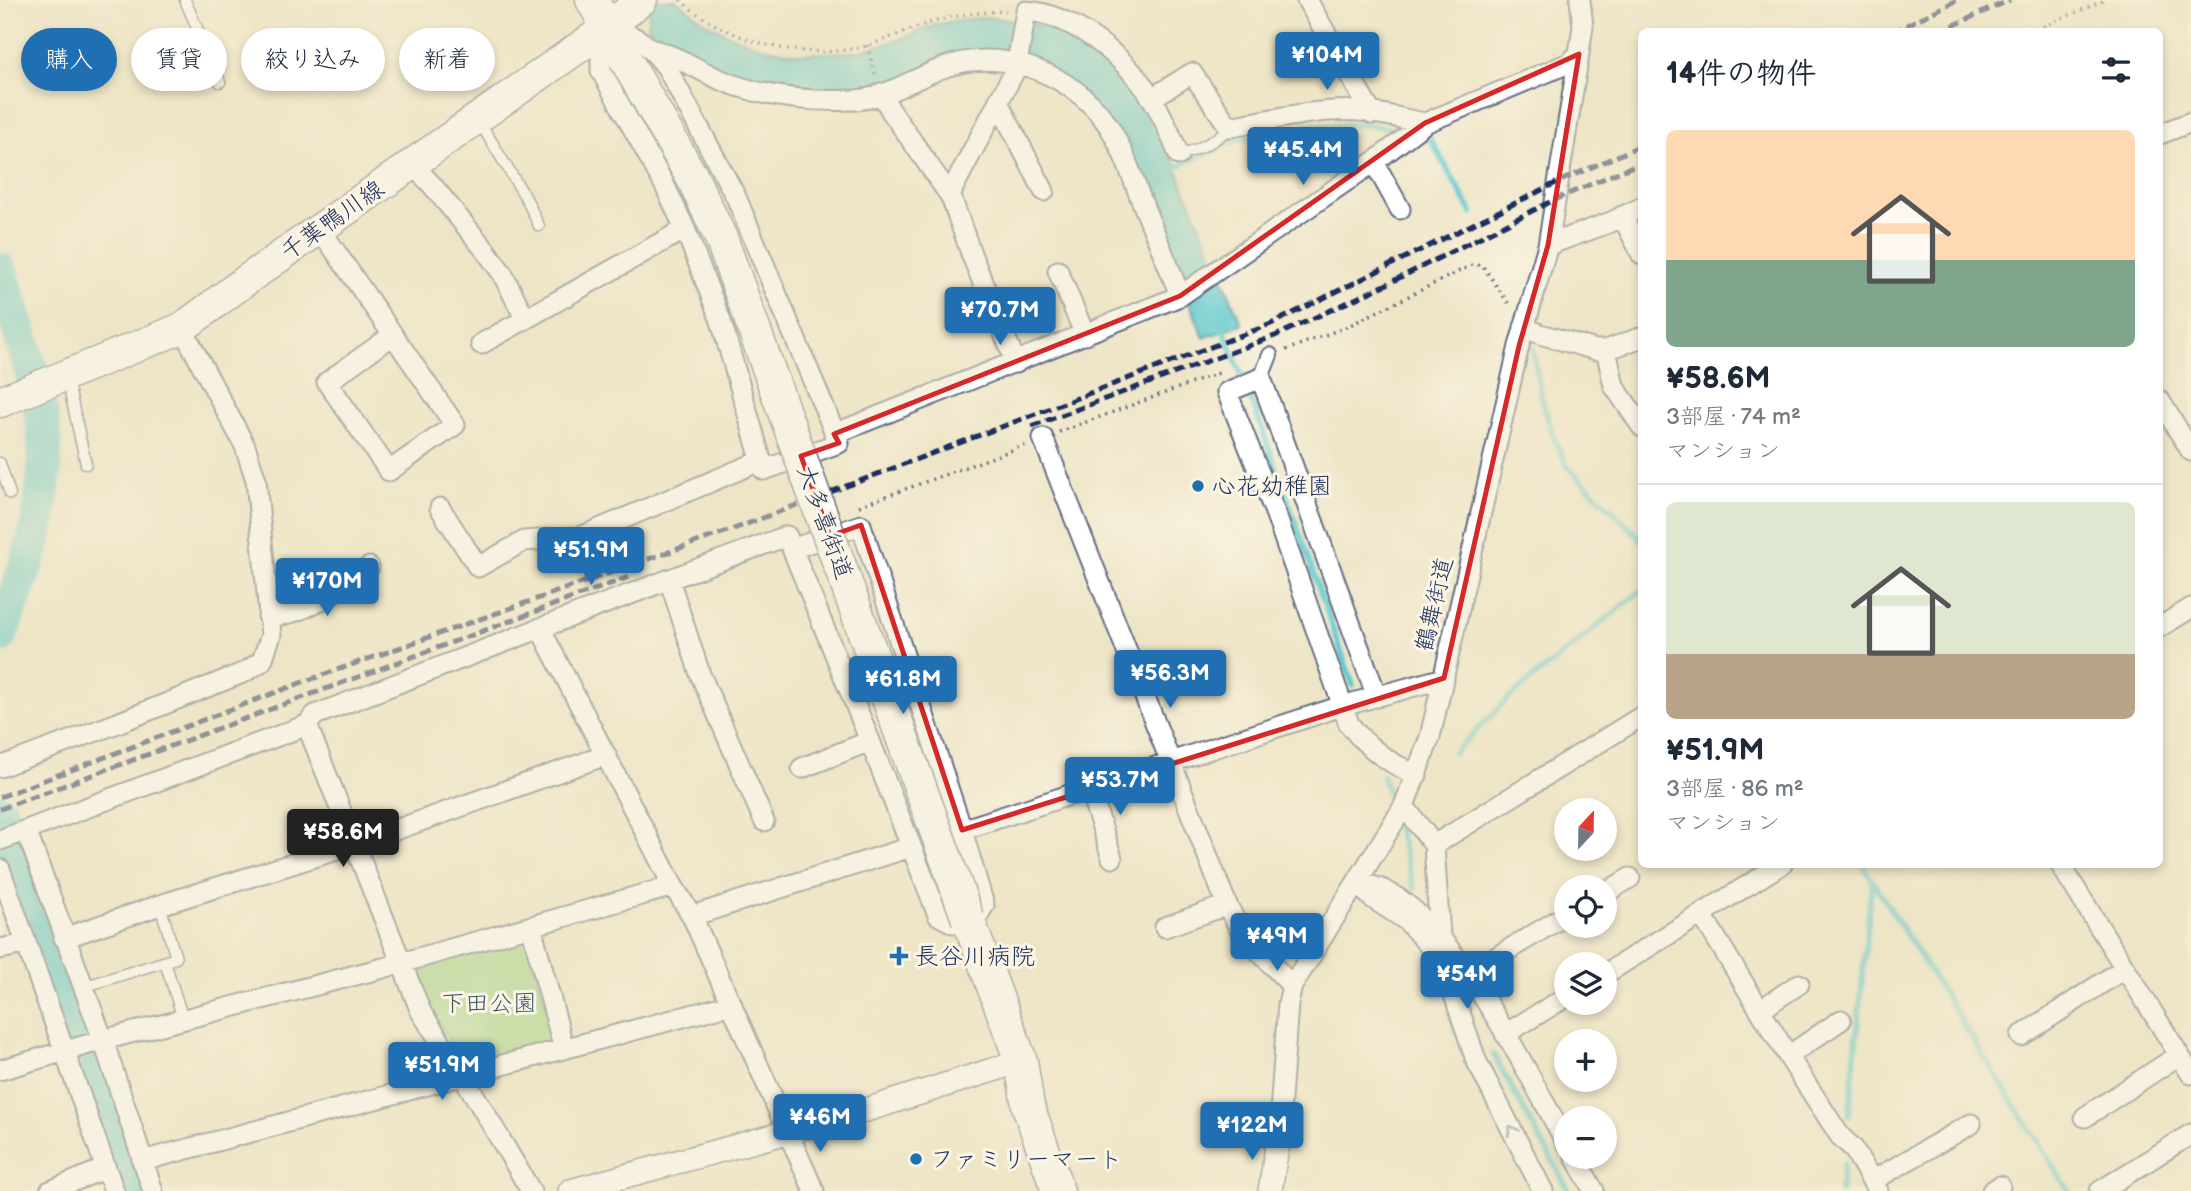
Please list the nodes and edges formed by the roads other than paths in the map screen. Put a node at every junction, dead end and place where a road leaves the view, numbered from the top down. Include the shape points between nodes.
1 (185, 0) edge
2 (592, 0) edge
3 (642, 0) edge
4 (1307, 0) edge
5 (1583, 1) edge
6 (1049, 8) edge
7 (608, 27) junction
8 (197, 28) edge
9 (1579, 54) junction
10 (643, 60) junction
11 (1017, 64) junction
12 (881, 93) junction
13 (1152, 98) junction
14 (998, 102) junction
15 (1372, 114) junction
16 (478, 119) junction
17 (1425, 122) junction
18 (2191, 122) edge
19 (1230, 127) junction
20 (2163, 133) edge
21 (1179, 155) joint
22 (1374, 162) junction
23 (412, 164) junction
24 (1044, 191) dead end
25 (950, 197) junction
26 (1400, 209) dead end
27 (1638, 209) edge
28 (1622, 216) junction
29 (539, 226) dead end
30 (320, 229) junction
31 (685, 229) junction
32 (1548, 245) junction
33 (1638, 247) edge
34 (1058, 271) dead end
35 (1182, 295) junction
36 (525, 318) junction
37 (1524, 327) junction
38 (182, 328) junction
39 (393, 335) junction
40 (1085, 335) junction
41 (1638, 338) edge
42 (481, 344) dead end
43 (1606, 350) junction
44 (1270, 355) road end
45 (1016, 363) junction
46 (1261, 378) junction
47 (35, 388) edge
48 (2163, 406) edge
49 (1638, 421) edge
50 (834, 434) junction
51 (1043, 438) road end
52 (2191, 451) edge
53 (760, 461) junction
54 (0, 463) edge
55 (86, 464) dead end
56 (10, 494) dead end
57 (1307, 503) junction
58 (440, 508) dead end
59 (1276, 515) junction
60 (792, 549) junction
61 (369, 567) dead end
62 (669, 579) junction
63 (2191, 608) edge
64 (268, 617) junction
65 (2163, 625) edge
66 (540, 628) junction
67 (1444, 678) junction
68 (1377, 697) junction
69 (1342, 706) junction
70 (1638, 718) edge
71 (307, 724) junction
72 (870, 741) junction
73 (606, 755) junction
74 (1169, 762) junction
75 (0, 767) edge
76 (802, 768) dead end
77 (1418, 775) junction
78 (1089, 788) junction
79 (1404, 806) junction
80 (764, 821) dead end
81 (26, 830) junction
82 (962, 830) junction
83 (0, 840) edge
84 (356, 844) junction
85 (1434, 845) junction
86 (911, 847) junction
87 (1112, 858) dead end
88 (1776, 868) edge
89 (2062, 868) edge
90 (0, 869) edge
91 (1630, 878) dead end
92 (1357, 883) junction
93 (673, 886) junction
94 (1617, 886) edge
95 (160, 905) junction
96 (1227, 905) junction
97 (1702, 915) junction
98 (692, 916) junction
99 (968, 919) junction
100 (1554, 922) edge
101 (531, 926) junction
102 (1165, 928) dead end
103 (1440, 936) junction
104 (64, 938) junction
105 (25, 944) junction
106 (0, 949) edge
107 (165, 962) junction
108 (402, 962) junction
109 (1617, 967) edge
110 (2125, 968) junction
111 (1468, 974) junction
112 (1799, 984) dead end
113 (1292, 986) junction
114 (83, 987) junction
115 (732, 1004) junction
116 (1554, 1004) edge
117 (1760, 1010) junction
118 (183, 1019) junction
119 (1841, 1020) dead end
120 (1505, 1034) junction
121 (2021, 1036) dead end
122 (103, 1040) junction
123 (564, 1049) junction
124 (64, 1051) junction
125 (2179, 1055) junction
126 (1788, 1056) junction
127 (1021, 1062) junction
128 (0, 1070) edge
129 (2191, 1074) edge
130 (463, 1076) junction
131 (2085, 1116) dead end
132 (1554, 1121) edge
133 (1971, 1124) dead end
134 (790, 1132) junction
135 (2191, 1134) edge
136 (1278, 1140) joint
137 (142, 1161) junction
138 (106, 1168) junction
139 (1582, 1169) edge
140 (1875, 1186) edge
141 (50, 1191) edge
142 (114, 1191) edge
143 (153, 1191) edge
144 (531, 1191) edge
145 (570, 1191) edge
146 (814, 1191) edge
147 (1058, 1191) edge
148 (1080, 1191) edge
149 (1270, 1191) edge
150 (1543, 1191) edge
151 (1594, 1191) edge
152 (2100, 1191) edge

1 - 8 lane
2 - 7 highway, 大多喜街道
3 - 7 main road, 千葉鴨川線
4 - 15 street
5 - 9 street, 鶴舞街道
6 - 11 street via 1026,11
6 - 13 street via 1104,47
7 - 10 highway, 大多喜街道
7 - 16 main road, 千葉鴨川線
7 - 31 street via 601,47 601,71
9 - 17 street via 1569,63
9 - 32 street, 鶴舞街道
10 - 12 street via 673,55 723,81 764,93 855,100
10 - 50 street via 667,68 736,197
10 - 99 highway, 大多喜街道, bridge via 721,238
11 - 12 street via 958,63
11 - 14 street
11 - 35 street via 1053,76 1091,105 1108,125
12 - 25 street
13 - 19 street via 1192,73
13 - 21 street
14 - 24 street
14 - 25 street
15 - 17 street
15 - 19 street via 1327,112
16 - 23 main road, 千葉鴨川線
16 - 29 lane
17 - 22 street
18 - 20 street
19 - 21 lane
22 - 26 street
22 - 35 street
23 - 30 main road, 千葉鴨川線
23 - 36 street via 486,251
25 - 45 street
27 - 28 street
28 - 32 street
28 - 33 street
30 - 38 main road, 千葉鴨川線
30 - 39 street
31 - 36 street
31 - 53 street via 721,321
32 - 37 street, 鶴舞街道
34 - 40 street
35 - 40 street
36 - 42 street
37 - 43 street via 1582,347
37 - 67 street, 鶴舞街道
38 - 47 main road, 千葉鴨川線
38 - 64 street via 245,446 256,480
39 - 39 street via 455,425 389,471 327,382
40 - 45 street
41 - 43 street
43 - 49 street via 1614,386
44 - 46 street
45 - 50 street
46 - 57 street
46 - 59 street via 1227,392
47 - 55 lane
48 - 52 street
50 - 53 street via 839,443 764,470
51 - 74 street
53 - 58 street via 580,537 524,541 478,567
54 - 56 lane
57 - 59 street
57 - 68 street
59 - 69 street
60 - 62 street via 787,536
60 - 72 street
60 - 82 street via 861,525
61 - 64 street via 339,589 283,617
62 - 66 street
62 - 80 street via 700,674
63 - 65 street
64 - 75 street via 271,635 262,660 245,672
66 - 71 street via 315,715
66 - 73 street
67 - 68 street
67 - 77 street, 鶴舞街道
68 - 69 street
69 - 74 street
69 - 77 street via 1359,738 1396,766
70 - 85 street
71 - 81 street
71 - 84 street
72 - 76 street
72 - 86 street
73 - 84 street
73 - 93 street
74 - 78 street
74 - 96 street
77 - 79 street, 鶴舞街道
78 - 82 street
78 - 87 street
79 - 85 street
79 - 92 street, 鶴舞街道
81 - 83 street
81 - 104 street
82 - 99 street via 984,905
84 - 95 street
84 - 108 street
85 - 103 street
86 - 98 street
86 - 99 street via 938,915 953,923
88 - 97 street
89 - 110 street
90 - 105 street
91 - 94 street
92 - 103 street via 1380,888 1402,901
92 - 113 street, 鶴舞街道
150 -> 92 street via 1476,1060 1437,954 1407,921
93 - 98 street
93 - 101 street
95 - 104 street
95 - 107 lane via 176,958
96 - 102 street
96 - 113 street via 1242,933
97 - 109 street
97 - 117 street
98 - 115 street
99 - 127 highway, 大多喜街道
100 - 111 street
101 - 108 street
101 - 123 street
103 - 111 street
104 - 114 street
105 - 106 street
105 - 124 street
107 - 114 lane
107 - 118 lane
108 - 118 street
108 - 130 street via 421,1012
110 - 121 street
110 - 125 street
111 - 120 street
112 - 117 street
113 - 136 street, 鶴舞街道
114 - 122 street
115 - 123 street
115 - 134 street
116 - 120 street
117 - 126 street
118 - 122 street
119 - 126 street
120 - 132 street
122 - 124 street
122 - 137 street
123 - 130 street
124 - 128 street
124 - 138 street
125 - 129 street
125 - 131 street
126 - 140 street
127 - 134 street
127 - 147 highway, 大多喜街道 via 1028,1105
127 - 148 highway, 大多喜街道 via 1046,1101
130 - 137 street
130 - 144 street
133 - 140 street
134 - 145 street
134 - 146 street
135 - 152 street
136 - 149 street, 鶴舞街道
137 - 143 street
138 - 141 street
138 - 142 street
139 - 151 street

